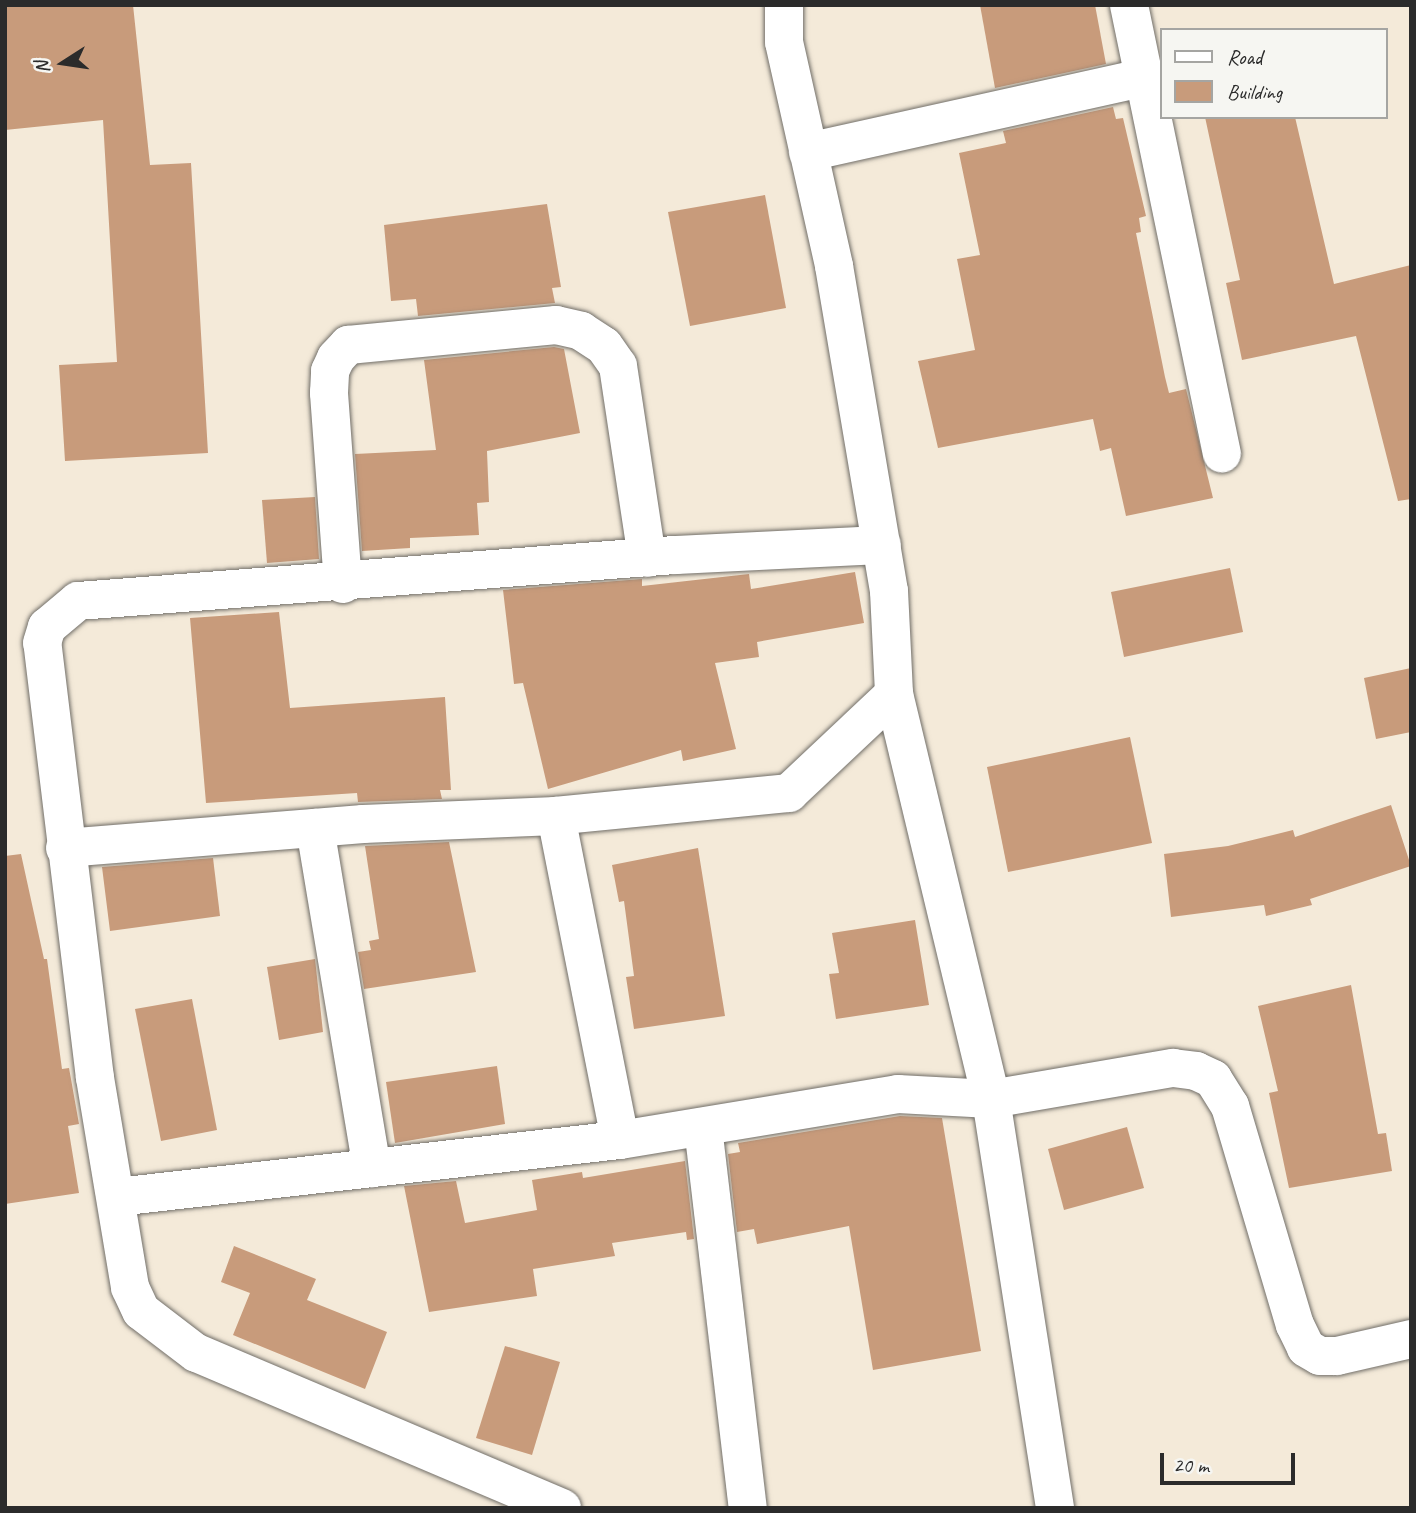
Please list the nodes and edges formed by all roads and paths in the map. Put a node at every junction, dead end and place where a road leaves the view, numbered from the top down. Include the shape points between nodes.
1 (784, 5) edge
2 (1129, 5) edge
3 (1147, 78) junction
4 (808, 152) junction
5 (1222, 453) dead end
6 (882, 545) junction
7 (647, 558) junction
8 (343, 584) junction
9 (894, 694) junction
10 (556, 816) junction
11 (315, 828) junction
12 (65, 848) junction
13 (991, 1099) junction
14 (703, 1127) junction
15 (620, 1140) junction
16 (372, 1168) junction
17 (117, 1197) junction
18 (1411, 1339) edge
19 (562, 1508) edge
20 (748, 1508) edge
21 (1055, 1508) edge

1 - 4 street via 784,42
2 - 3 street
3 - 4 street
3 - 5 street
4 - 6 street via 834,266
6 - 7 street
6 - 9 street via 890,591
7 - 8 street
7 - 8 street via 618,366 604,346 581,331 556,325 348,345 336,358 329,393
8 - 12 street via 78,601 58,615 42,643
9 - 10 street via 789,793
9 - 13 street
10 - 11 street
10 - 15 street
11 - 12 street
11 - 16 street
12 - 17 street via 95,1078
13 - 14 street via 898,1094
13 - 18 street via 1173,1068 1213,1079 1230,1106 1294,1325 1306,1348 1320,1356 1337,1356
13 - 21 street
14 - 15 street
14 - 20 street
15 - 16 street
16 - 17 street
17 - 19 street via 130,1287 141,1311 171,1337 196,1353

